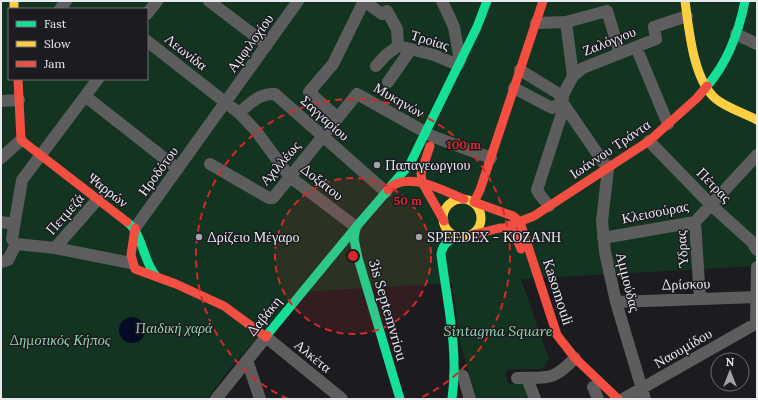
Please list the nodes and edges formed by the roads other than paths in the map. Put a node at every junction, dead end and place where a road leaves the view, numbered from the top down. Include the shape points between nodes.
1 (209, 1) edge
2 (298, 1) edge
3 (364, 1) edge
4 (442, 1) edge
5 (487, 1) edge
6 (544, 1) edge
7 (685, 1) edge
8 (745, 1) edge
9 (225, 6) edge
10 (687, 16) junction
11 (566, 22) junction
12 (536, 23) junction
13 (736, 34) junction
14 (148, 42) edge
15 (757, 44) edge
16 (267, 45) junction
17 (398, 46) junction
18 (636, 47) junction
19 (411, 49) junction
20 (620, 53) junction
21 (459, 63) junction
22 (376, 66) dead end
23 (520, 70) junction
24 (574, 76) junction
25 (18, 80) edge
26 (97, 80) edge
27 (388, 82) dead end
28 (514, 88) junction
29 (706, 88) junction
30 (357, 94) joint
31 (85, 96) junction
32 (19, 100) junction
33 (1, 101) edge
34 (226, 102) junction
35 (562, 102) junction
36 (239, 113) junction
37 (338, 118) junction
38 (757, 120) edge
39 (668, 124) junction
40 (430, 135) junction
41 (323, 136) junction
42 (21, 140) junction
43 (650, 141) junction
44 (40, 155) junction
45 (757, 155) edge
46 (1, 158) edge
47 (490, 158) junction
48 (210, 164) dead end
49 (178, 168) junction
50 (608, 169) junction
51 (290, 177) junction
52 (422, 182) junction
53 (388, 190) junction
54 (98, 199) junction
55 (464, 199) junction
56 (474, 202) junction
57 (711, 205) junction
58 (549, 206) junction
59 (444, 221) junction
60 (1, 222) edge
61 (520, 222) junction
62 (695, 222) junction
63 (14, 224) junction
64 (356, 227) junction
65 (135, 228) junction
66 (500, 228) junction
67 (471, 234) junction
68 (460, 236) junction
69 (603, 238) junction
70 (16, 244) junction
71 (55, 248) junction
72 (757, 250) edge
73 (335, 252) junction
74 (358, 258) junction
75 (1, 262) edge
76 (131, 263) junction
77 (757, 267) edge
78 (156, 276) junction
79 (757, 297) edge
80 (700, 299) junction
81 (616, 302) junction
82 (757, 323) edge
83 (266, 337) junction
84 (247, 360) junction
85 (572, 361) junction
86 (455, 375) junction
87 (593, 387) junction
88 (643, 394) edge
89 (216, 399) edge
90 (260, 399) edge
91 (342, 399) edge
92 (400, 399) edge
93 (452, 399) edge
94 (470, 399) edge
95 (536, 399) edge
96 (598, 399) edge
97 (614, 399) edge
98 (618, 399) edge
99 (623, 399) edge

1 - 9 street
2 - 16 street, Αμφιλοχίου
3 - 17 street via 382,14 387,11 397,29
3 - 37 street via 333,64 309,92
4 - 21 street via 454,27
5 - 21 main road
6 - 12 main road
7 - 10 main road
8 - 13 main road, Ιωάννου Τράντα
9 - 16 street
10 - 18 street, Ζαλόγγου via 654,27 656,39
10 - 29 main road
11 - 12 street
11 - 20 street via 607,10
11 - 24 street
12 - 23 main road
13 - 15 street
13 - 29 main road, Ιωάννου Τράντα via 717,75
14 - 34 street, Λεωνίδα
16 - 34 street, Αμφιλοχίου
17 - 19 street, Τροίας
17 - 22 street, Τροίας
18 - 20 street, Ζαλόγγου
18 - 39 street
19 - 21 street, Τροίας
19 - 27 street
20 - 24 street, Ζαλόγγου via 583,68
21 - 40 main road via 446,90 445,104
23 - 28 main road
23 - 35 street via 558,94
24 - 35 street, Ζαλόγγου via 562,95
25 - 32 main road
26 - 31 street
28 - 35 street via 552,108
28 - 47 main road
29 - 38 main road via 716,99
29 - 39 main road, Ιωάννου Τράντα
30 - 37 street, Αχιλλέως
30 - 40 street, Μυκηνών
31 - 44 street
31 - 49 street
32 - 33 street
32 - 42 main road
34 - 36 street, Δοξάτου
34 - 49 street, Ηροδότου
35 - 50 street
35 - 58 street, Ζαλόγγου via 562,114 538,190
36 - 41 street, Σαγγαρίου via 259,97 267,93 275,94
36 - 51 street, Δοξάτου via 256,131
37 - 41 street, Αχιλλέως
39 - 43 main road, Ιωάννου Τράντα
40 - 47 street, Μυκηνών
40 - 52 main road via 421,169
40 - 53 main road, Δαβάκη
41 - 51 street, Αχιλλέως
41 - 53 street, Σαγγαρίου
42 - 44 main road, Ψαρρών
42 - 46 street
43 - 50 main road, Ιωάννου Τράντα
43 - 57 street, Πέτρας
44 - 54 main road, Ψαρρών
44 - 63 street via 22,180
45 - 57 street, Κλεισούρας
47 - 56 main road
48 - 51 street, Αχιλλέως via 269,198 273,198
49 - 65 street, Ηροδότου
50 - 58 main road, Ιωάννου Τράντα
50 - 69 street, Αμμούδας via 603,205
51 - 64 street, Δοξάτου
52 - 53 main road via 404,181
52 - 55 main road
52 - 59 main road
53 - 64 main road, Δαβάκη
54 - 65 main road, Ψαρρών
54 - 71 street, Πετμεζά
55 - 56 main road
55 - 59 main road via 448,205
56 - 61 main road via 514,216
56 - 67 main road via 480,211 481,221 479,228
57 - 62 street, Κλεισούρας
57 - 72 street, Πέτρας via 752,242
58 - 61 main road, Ιωάννου Τράντα
59 - 68 main road via 450,232
60 - 63 street
61 - 66 main road, Ιωάννου Τράντα
61 - 85 main road, Kasomouli via 556,334
62 - 69 street, Κλεισούρας
62 - 80 street, Ύδρας
63 - 70 street via 12,239
64 - 73 main road, Δαβάκη
64 - 74 main road, 3is Septemvriou via 354,239
65 - 76 main road, Ηροδότου
65 - 78 main road, Ψαρρών via 150,270
66 - 67 main road
66 - 85 main road, Kasomouli via 511,230 517,238 546,329 553,344
67 - 68 main road
68 - 86 main road via 447,242 441,249 453,336
69 - 81 street, Αμμούδας
70 - 71 street
70 - 75 street via 8,260
71 - 76 street
73 - 74 main road via 347,249
73 - 83 main road, Δαβάκη
74 - 92 main road, 3is Septemvriou
76 - 78 main road via 135,269
77 - 79 street
78 - 83 main road via 224,306
79 - 80 street, Δρίσκου
79 - 82 street
80 - 81 street, Δρίσκου
81 - 88 street, Αμμούδας
82 - 88 street, Ναουμίδου
83 - 84 street, Δαβάκη
83 - 91 street, Αλκέτα
84 - 89 street, Δαβάκη
84 - 90 street
85 - 87 main road, Kasomouli
85 - 95 street via 553,377 522,378
85 - 98 main road, Kasomouli
86 - 93 main road
86 - 94 street via 462,376
87 - 96 street
87 - 97 main road, Kasomouli
88 - 99 street, Ναουμίδου

